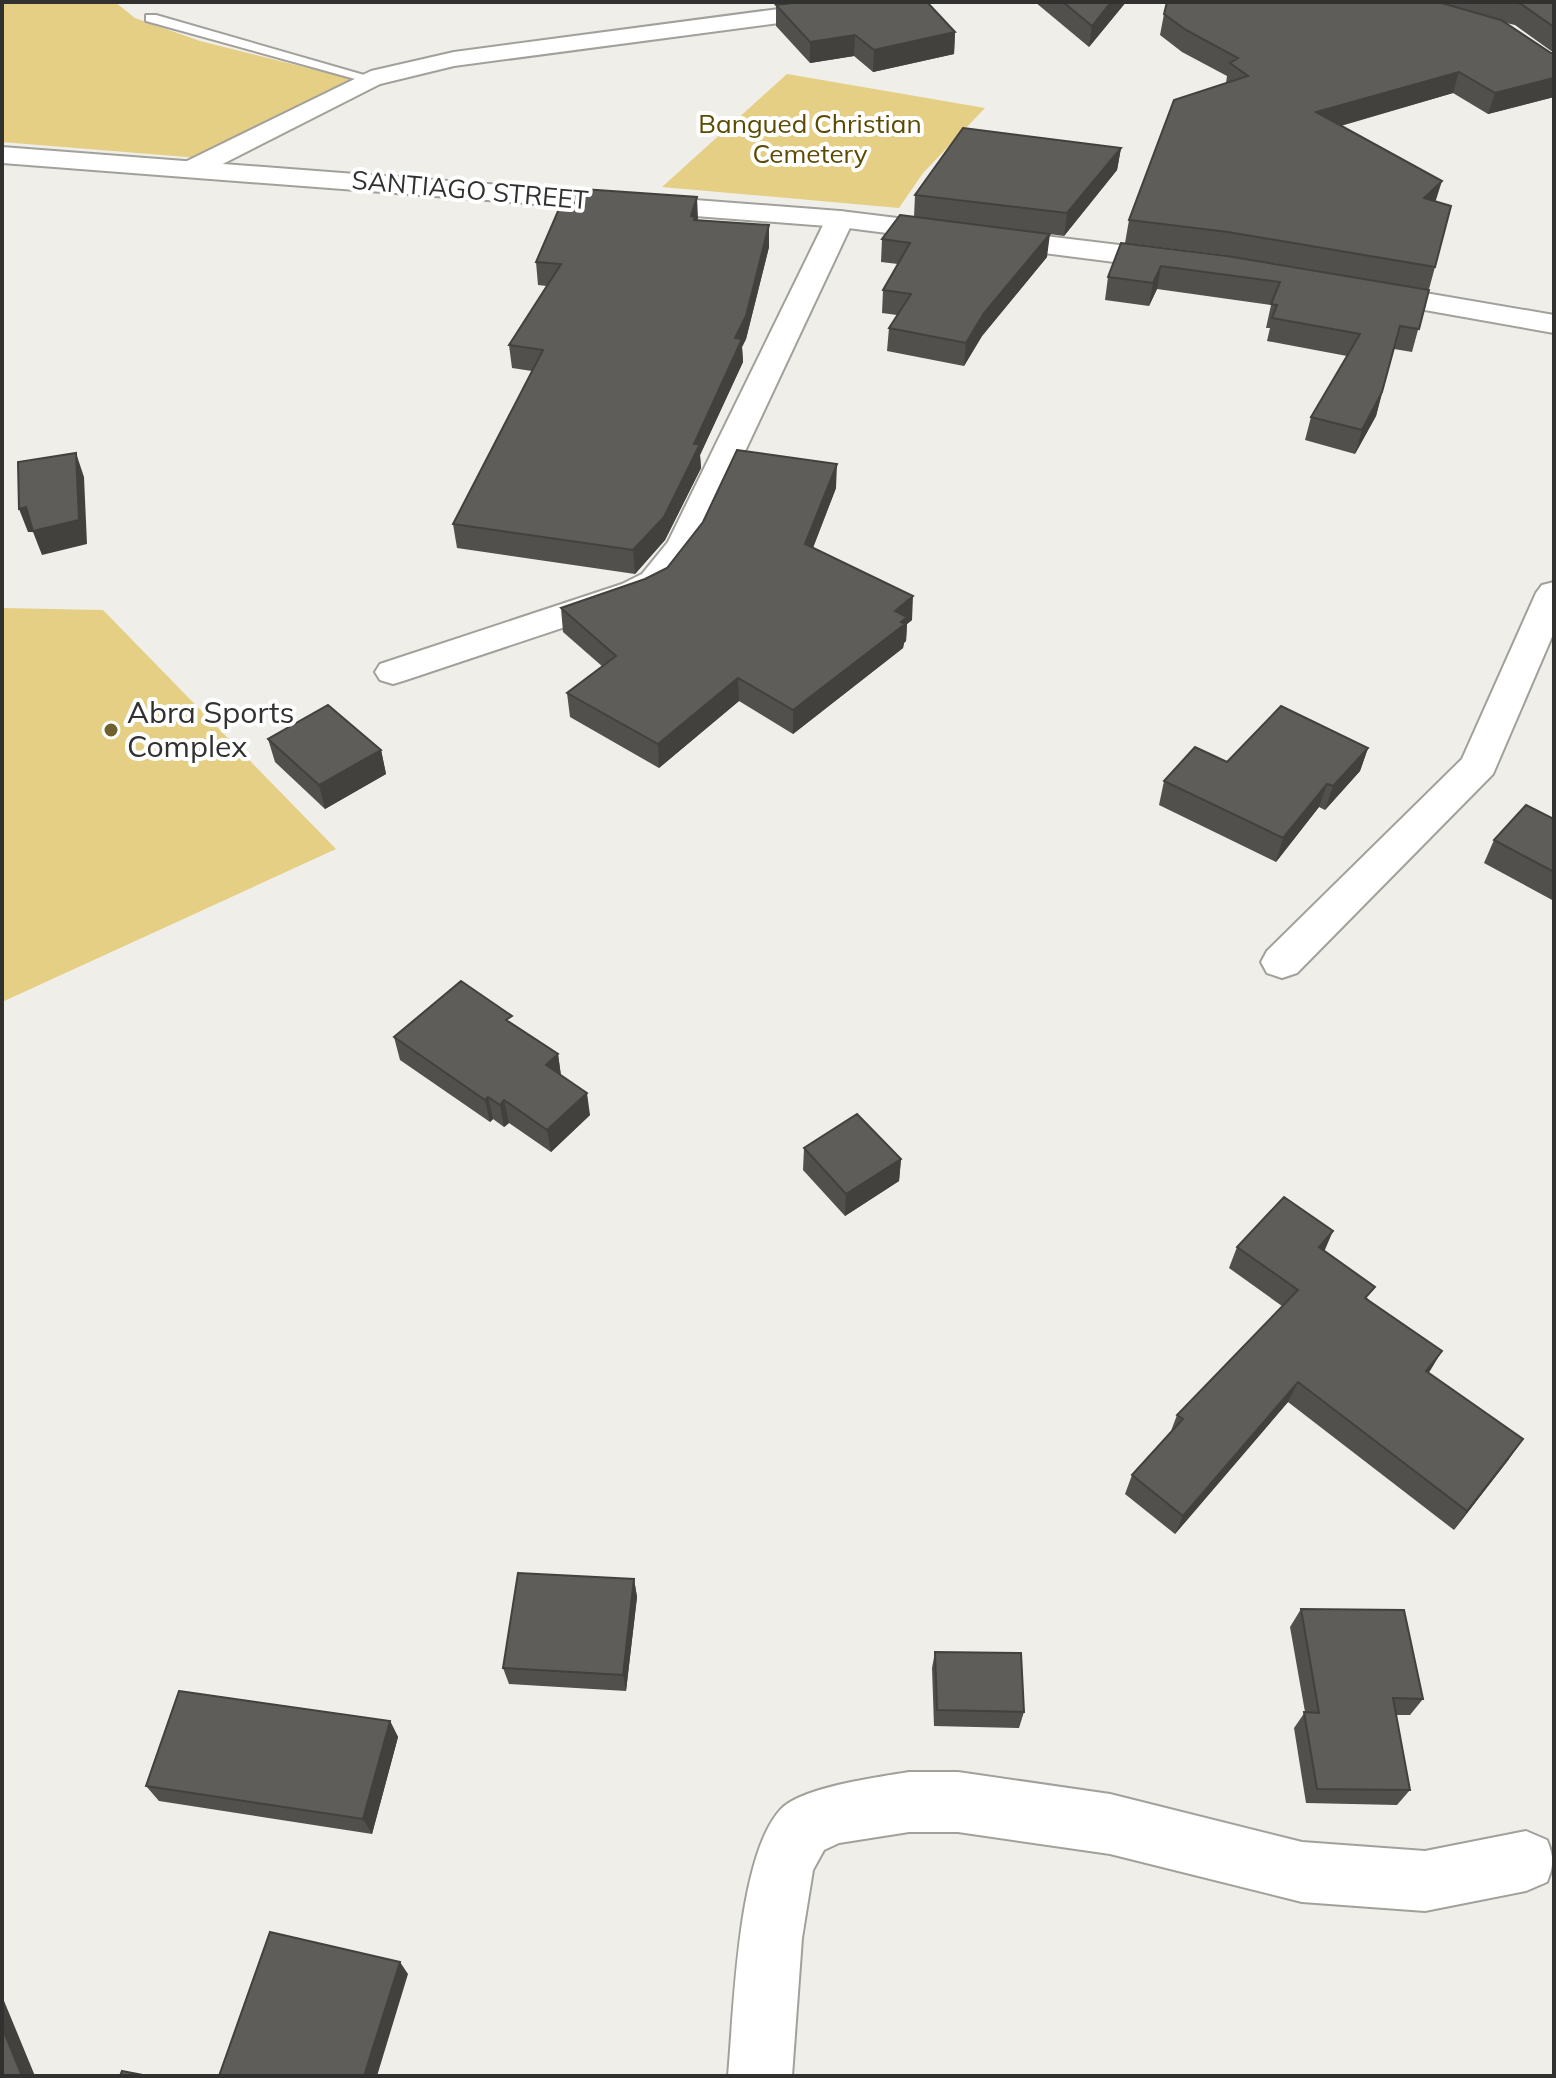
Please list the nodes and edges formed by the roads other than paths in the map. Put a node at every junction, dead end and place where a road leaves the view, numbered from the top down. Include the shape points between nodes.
1 (885, 2) edge
2 (151, 18) dead end
3 (371, 79) junction
4 (2, 155) edge
5 (194, 168) junction
6 (840, 219) junction
7 (1208, 265) edge
8 (1334, 286) edge
9 (1554, 324) edge
10 (1554, 593) edge
11 (393, 672) dead end
12 (1282, 962) dead end
13 (1526, 1861) dead end
14 (760, 2076) edge

1 - 3 street via 454,59
2 - 3 lane
3 - 5 street
4 - 5 street, SANTIAGO STREET
5 - 6 street, SANTIAGO STREET
6 - 7 street, SANTIAGO STREET
6 - 11 street via 684,545 654,582
8 - 9 street
10 - 12 street via 1479,765
13 - 14 street via 1425,1881 1332,1875 1110,1824 958,1802 909,1802 836,1814 803,1829 784,1863 771,1938

